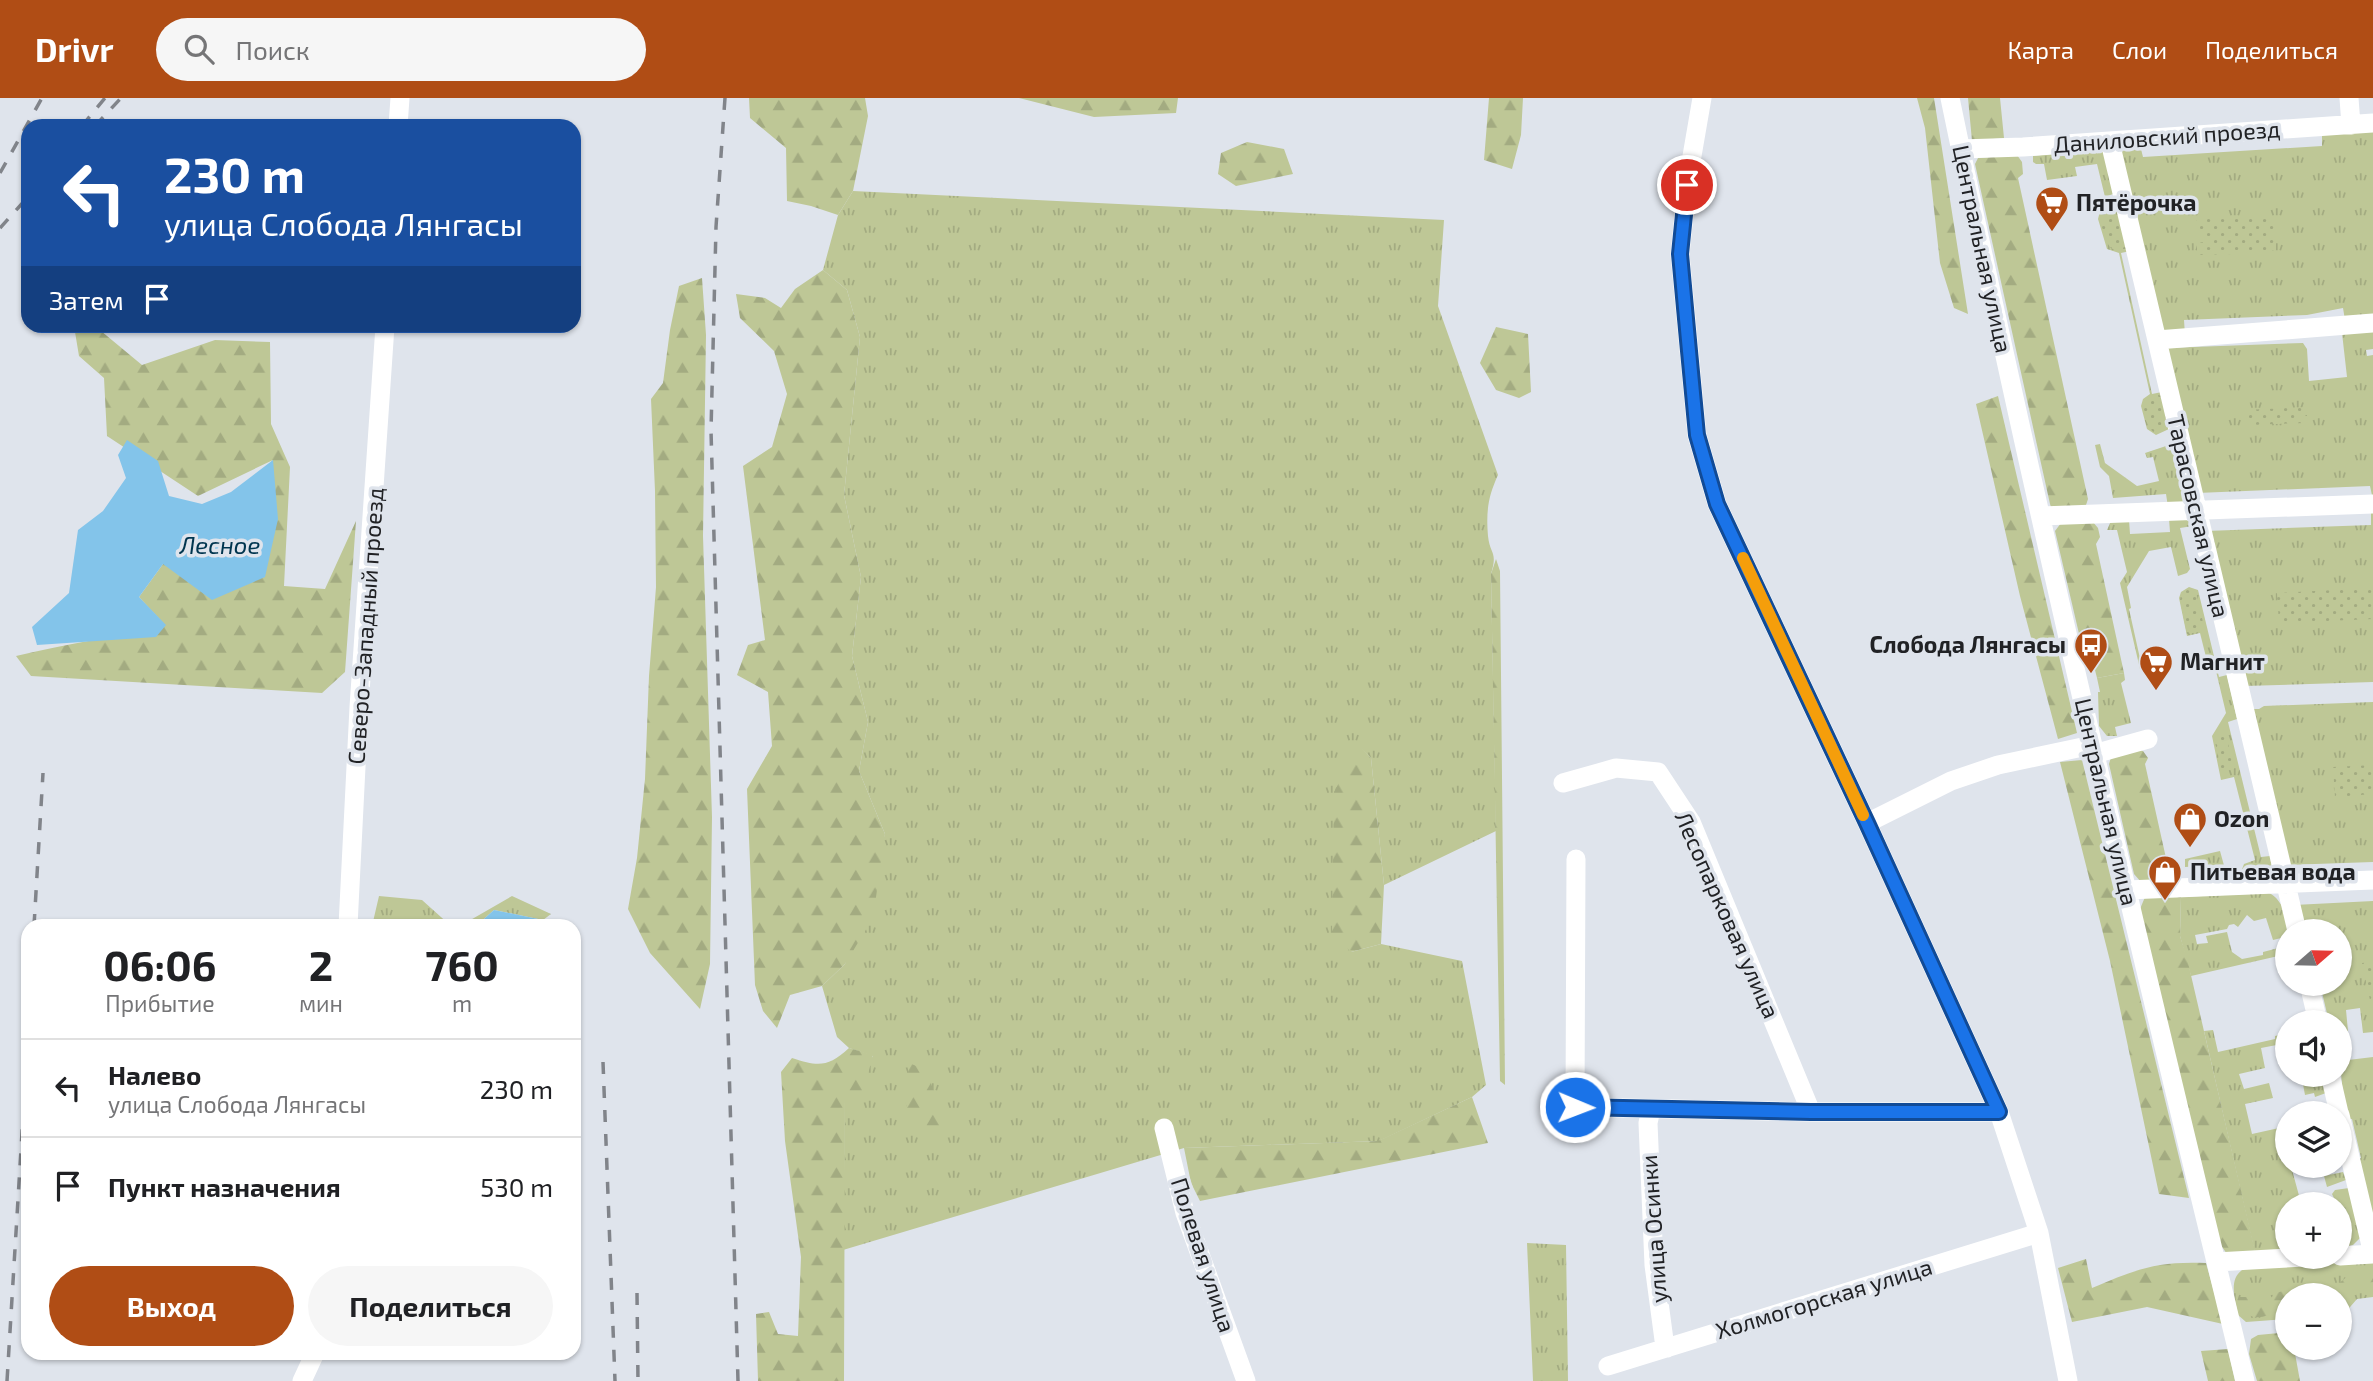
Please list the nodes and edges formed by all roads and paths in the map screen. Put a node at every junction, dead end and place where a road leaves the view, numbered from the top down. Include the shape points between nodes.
1 (400, 98) edge
2 (1702, 98) edge
3 (1950, 98) edge
4 (2349, 98) edge
5 (398, 119) edge
6 (2373, 123) edge
7 (2351, 125) junction
8 (2110, 142) junction
9 (1961, 149) junction
10 (2373, 323) edge
11 (385, 333) edge
12 (2157, 340) junction
13 (2373, 504) edge
14 (2197, 510) junction
15 (2041, 516) junction
16 (2148, 739) dead end
17 (2093, 749) junction
18 (1563, 783) dead end
19 (1867, 823) junction
20 (1576, 859) dead end
21 (2373, 880) edge
22 (2285, 883) junction
23 (2127, 890) junction
24 (348, 919) edge
25 (2294, 919) edge
26 (1651, 1109) junction
27 (1811, 1112) junction
28 (1999, 1112) junction
29 (1164, 1128) dead end
30 (2352, 1165) edge
31 (2039, 1233) junction
32 (2373, 1254) edge
33 (2352, 1255) edge
34 (2275, 1259) edge
35 (2216, 1262) junction
36 (1667, 1348) junction
37 (312, 1360) edge
38 (1608, 1366) dead end
39 (302, 1381) edge
40 (1247, 1381) edge
41 (2068, 1381) edge
42 (2245, 1381) edge

1 - 5 street
2 - 19 street via 1680,254 1697,435 1717,504
3 - 9 street, Центральная улица
4 - 7 street
6 - 7 street, Даниловский проезд
7 - 8 street, Даниловский проезд
8 - 9 street, Даниловский проезд
8 - 12 street, Тарасовская улица
9 - 15 street, Центральная улица
10 - 12 street
11 - 24 street, Северо-Западный проезд
12 - 14 street, Тарасовская улица
13 - 14 street
14 - 15 street
14 - 22 street, Тарасовская улица
15 - 17 street, Центральная улица
16 - 17 street
17 - 19 street via 1998,765 1951,781
17 - 23 street, Центральная улица
18 - 27 street, Лесопарковая улица via 1616,768 1658,772 1691,822
19 - 28 street
20 - 26 street via 1575,1107
21 - 22 street
22 - 23 street
22 - 25 street, Тарасовская улица
23 - 35 street, Центральная улица
26 - 27 street
26 - 36 street, улица Осинки via 1654,1265
27 - 28 street
28 - 31 street
29 - 40 street, Полевая улица via 1185,1213
30 - 32 street
31 - 36 street, Холмогорская улица
31 - 41 street
32 - 33 street
34 - 35 street
35 - 42 street, Центральная улица
36 - 38 street, Холмогорская улица
37 - 39 street

